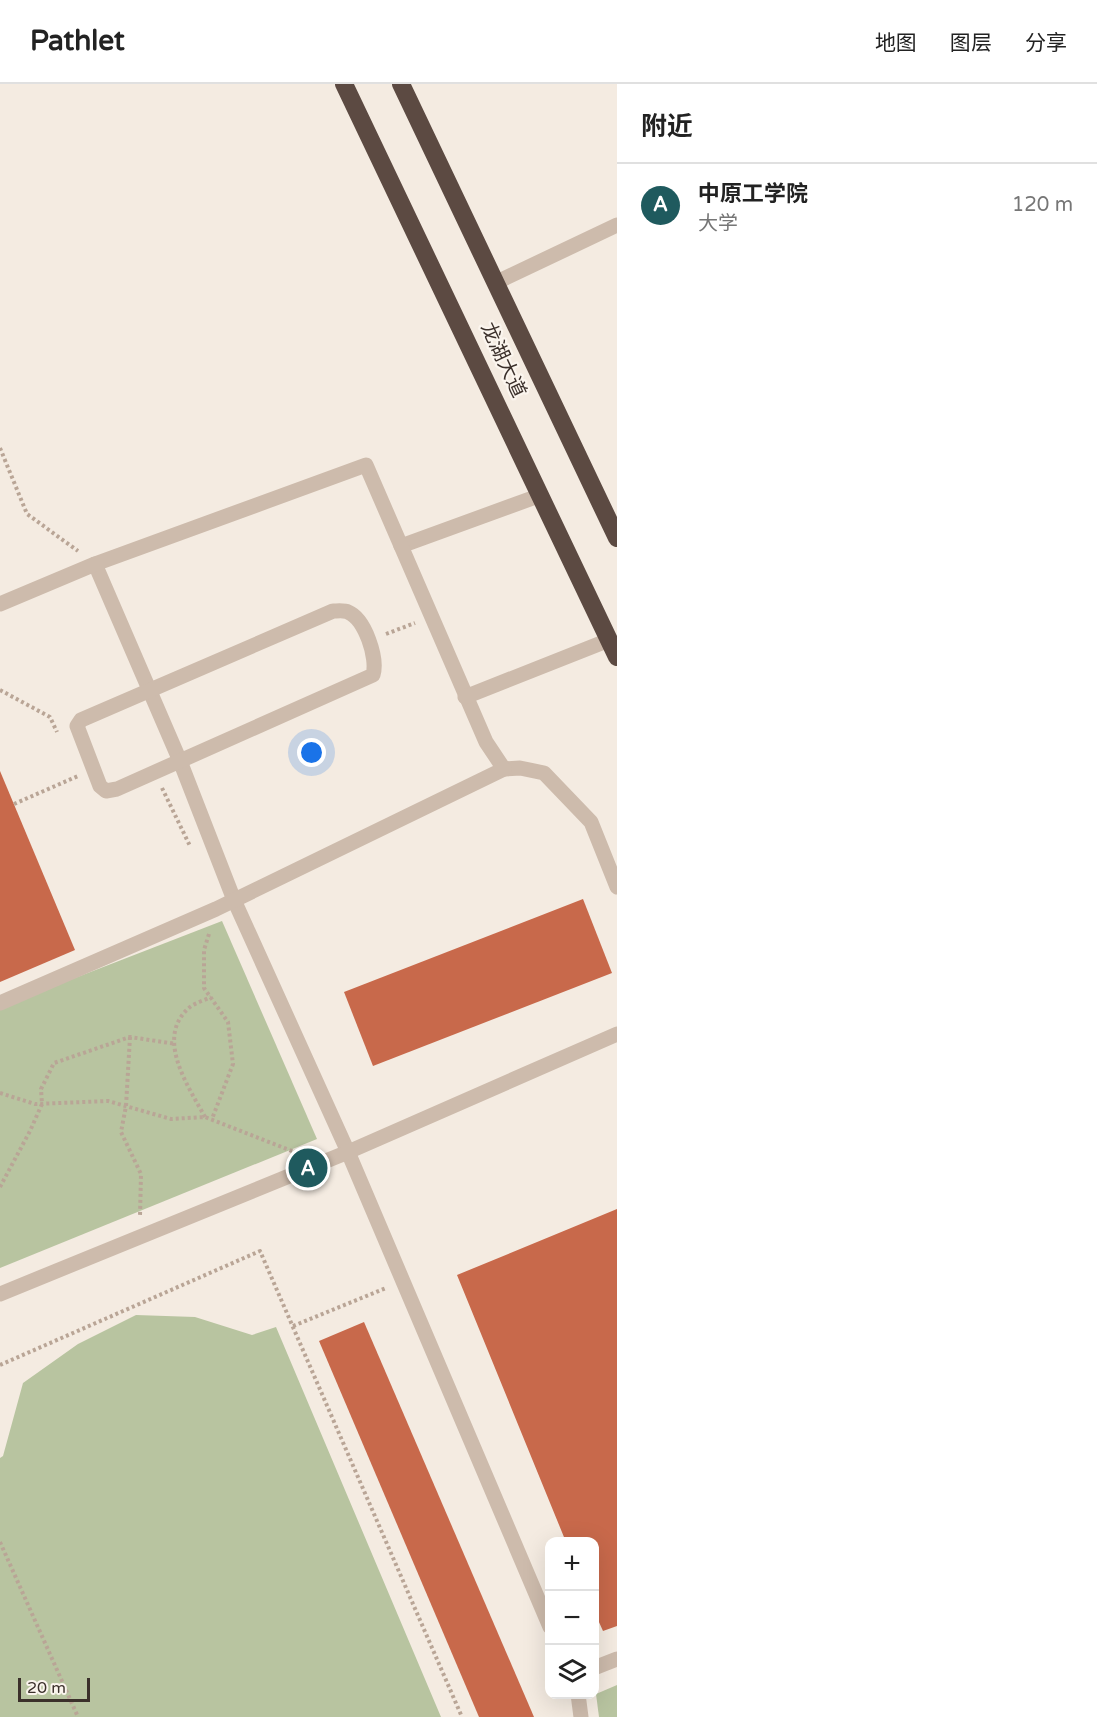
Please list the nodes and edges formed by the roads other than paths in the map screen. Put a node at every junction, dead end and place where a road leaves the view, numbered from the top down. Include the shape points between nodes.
1 (344, 84) edge
2 (401, 84) edge
3 (617, 225) edge
4 (497, 282) junction
5 (542, 495) junction
6 (617, 538) edge
7 (400, 546) junction
8 (95, 564) junction
9 (0, 604) edge
10 (609, 640) junction
11 (617, 657) edge
12 (150, 692) junction
13 (465, 697) junction
14 (180, 761) junction
15 (504, 769) junction
16 (617, 886) edge
17 (234, 900) junction
18 (0, 1003) edge
19 (617, 1034) edge
20 (348, 1152) junction
21 (0, 1294) edge
22 (545, 1618) edge
23 (617, 1659) edge
24 (599, 1666) edge
25 (578, 1699) edge
26 (580, 1717) edge

1 - 5 highway, 龙湖大道
2 - 4 highway, 龙湖大道
3 - 4 lane
4 - 6 highway, 龙湖大道
5 - 7 lane
5 - 10 highway, 龙湖大道
7 - 8 lane via 366,465
7 - 13 lane
8 - 9 lane
8 - 12 lane
10 - 11 highway, 龙湖大道
10 - 13 lane
12 - 14 lane
12 - 14 lane via 81,720 77,726 79,737 92,770 106,791
12 - 14 lane via 333,611 347,611 360,621 375,667 373,675
13 - 15 lane
14 - 17 lane
15 - 16 lane via 544,773 552,781 591,822
15 - 17 lane
17 - 18 lane
17 - 20 lane
19 - 20 lane
20 - 21 lane
20 - 22 lane
23 - 24 lane
25 - 26 lane

